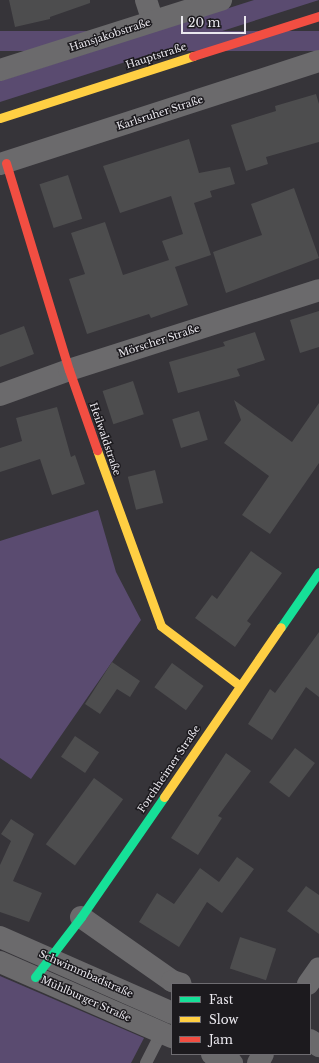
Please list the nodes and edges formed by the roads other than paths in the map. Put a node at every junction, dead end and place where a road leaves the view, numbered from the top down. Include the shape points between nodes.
1 (146, 0) edge
2 (220, 0) edge
3 (319, 16) edge
4 (153, 21) junction
5 (319, 61) edge
6 (0, 70) edge
7 (0, 118) edge
8 (3, 163) edge
9 (319, 290) edge
10 (69, 370) junction
11 (0, 395) edge
12 (319, 572) edge
13 (239, 685) junction
14 (81, 917) junction
15 (0, 937) edge
16 (48, 958) junction
17 (0, 962) edge
18 (319, 968) edge
19 (35, 977) junction
20 (178, 983) edge
21 (309, 983) edge
22 (171, 1013) edge
23 (167, 1034) edge
24 (214, 1055) edge
25 (146, 1063) edge
26 (232, 1063) edge

1 - 4 street
2 - 4 street, Hansjakobstraße
3 - 7 street, Hauptstraße
4 - 6 street, Hansjakobstraße
5 - 8 street, Karlsruher Straße
8 - 10 street, Heilwaldstraße
9 - 10 street, Mörscher Straße
10 - 11 street, Mörscher Straße
10 - 13 street, Heilwaldstraße via 161,626
12 - 13 street, Forchheimer Straße
13 - 14 street, Forchheimer Straße
14 - 16 street, Forchheimer Straße
14 - 20 street
15 - 16 street, Schwimmbadstraße
16 - 19 street, Forchheimer Straße
16 - 22 street, Schwimmbadstraße
17 - 19 street, Mühlburger Straße
18 - 21 street
19 - 23 street, Mühlburger Straße
23 - 25 lane
24 - 26 street

